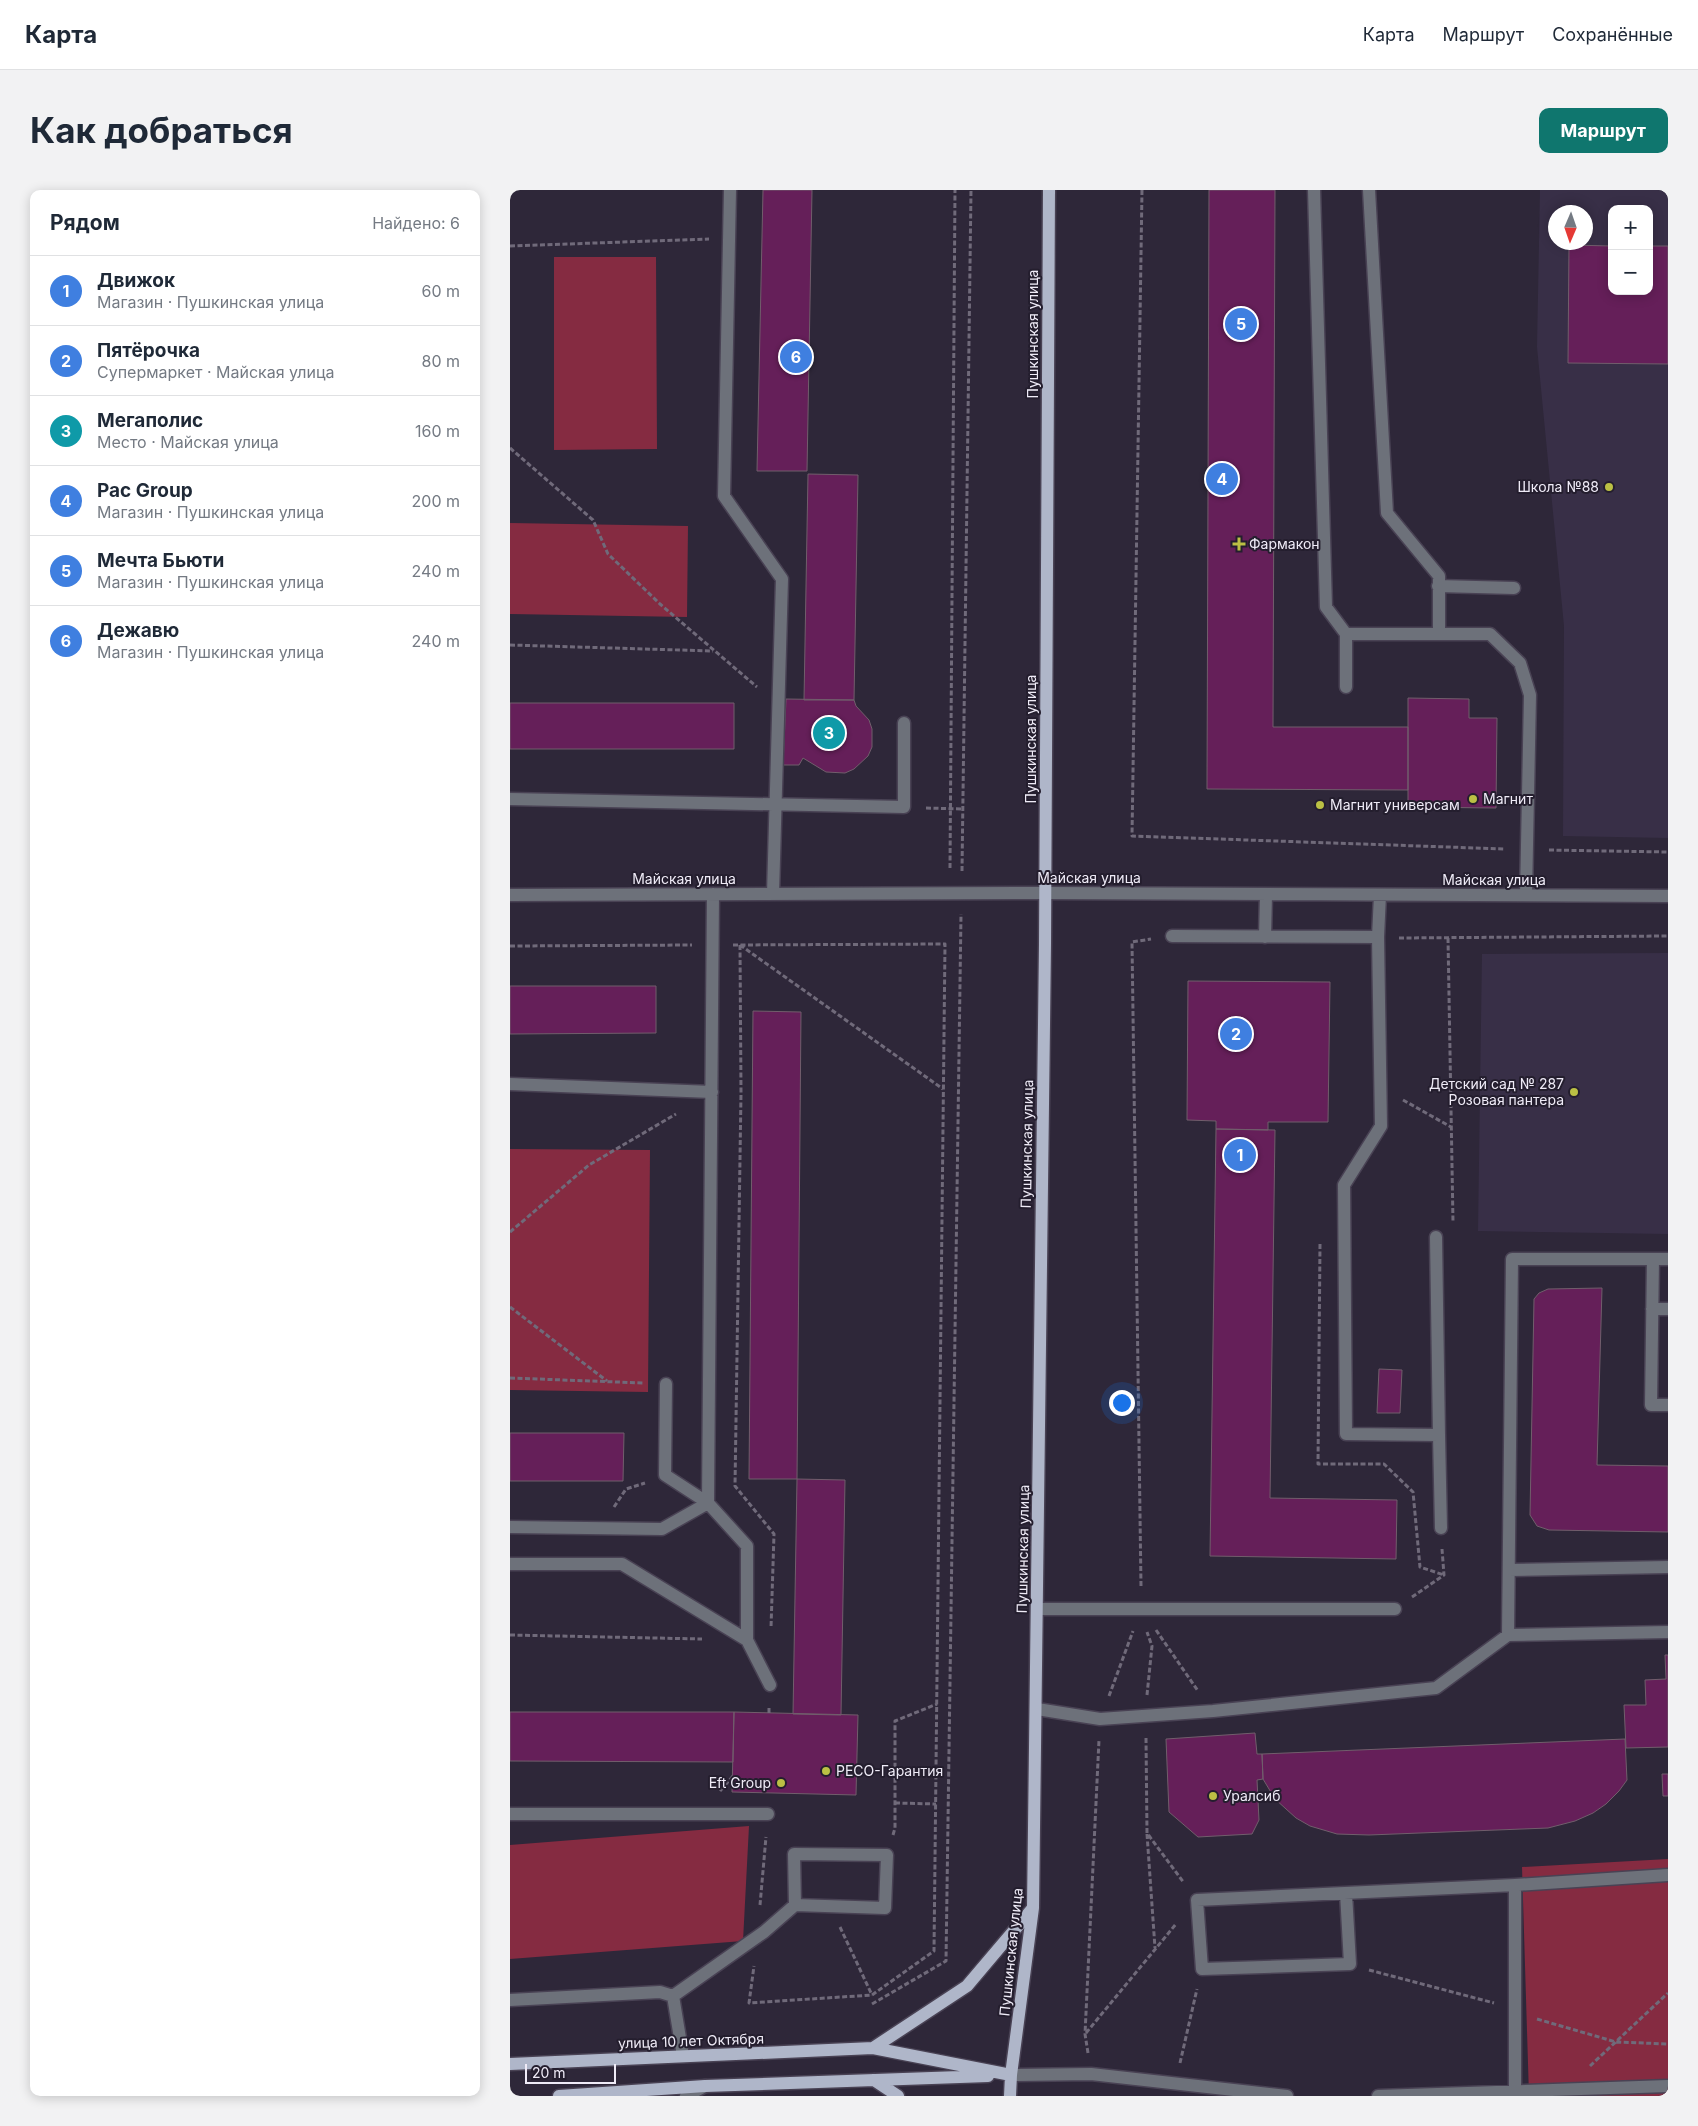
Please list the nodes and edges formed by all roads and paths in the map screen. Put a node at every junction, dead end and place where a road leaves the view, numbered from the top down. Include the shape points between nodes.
1 (730, 190) edge
2 (956, 190) edge
3 (971, 190) edge
4 (1049, 190) edge
5 (1142, 190) edge
6 (1314, 190) edge
7 (1368, 190) edge
8 (729, 238) junction
9 (510, 246) edge
10 (510, 448) edge
11 (1438, 586) junction
12 (1514, 588) dead end
13 (1346, 634) junction
14 (1439, 634) junction
15 (510, 645) edge
16 (714, 651) junction
17 (1346, 686) dead end
18 (779, 705) junction
19 (904, 723) dead end
20 (510, 799) edge
21 (777, 805) junction
22 (904, 807) junction
23 (951, 809) junction
24 (962, 809) junction
25 (1528, 849) junction
26 (1668, 852) edge
27 (950, 868) dead end
28 (961, 893) junction
29 (1045, 893) junction
30 (712, 894) junction
31 (773, 894) junction
32 (1266, 894) junction
33 (510, 895) edge
34 (1380, 895) junction
35 (1526, 895) junction
36 (1668, 896) edge
37 (1172, 936) dead end
38 (1668, 936) edge
39 (1264, 937) junction
40 (1378, 938) junction
41 (1448, 938) junction
42 (1132, 942) dead end
43 (945, 944) dead end
44 (510, 1084) edge
45 (1380, 1088) junction
46 (944, 1089) junction
47 (712, 1092) junction
48 (679, 1112) dead end
49 (1451, 1127) junction
50 (510, 1232) edge
51 (1436, 1237) joint
52 (1653, 1259) junction
53 (1668, 1259) edge
54 (510, 1307) edge
55 (1652, 1309) junction
56 (1668, 1309) edge
57 (510, 1378) edge
58 (607, 1382) junction
59 (666, 1384) joint
60 (1668, 1405) edge
61 (1439, 1435) junction
62 (665, 1476) junction
63 (708, 1502) junction
64 (510, 1527) edge
65 (600, 1528) junction
66 (1441, 1528) joint
67 (510, 1564) edge
68 (1668, 1567) edge
69 (1509, 1570) junction
70 (1037, 1609) junction
71 (1141, 1609) junction
72 (1395, 1609) joint
73 (1668, 1632) edge
74 (510, 1635) edge
75 (1508, 1635) junction
76 (708, 1639) dead end
77 (747, 1640) junction
78 (770, 1685) joint
79 (937, 1704) junction
80 (1037, 1709) junction
81 (1213, 1711) junction
82 (769, 1713) dead end
83 (1145, 1717) junction
84 (1100, 1719) junction
85 (895, 1803) junction
86 (936, 1804) junction
87 (510, 1814) edge
88 (768, 1814) dead end
89 (1147, 1833) junction
90 (887, 1855) junction
91 (1668, 1875) edge
92 (1514, 1885) junction
93 (1346, 1894) junction
94 (1196, 1900) junction
95 (795, 1905) junction
96 (830, 1906) junction
97 (1033, 1908) junction
98 (1155, 1948) junction
99 (1202, 1969) junction
100 (1668, 1993) edge
101 (673, 1996) junction
102 (510, 2000) edge
103 (872, 2004) dead end
104 (873, 2048) junction
105 (683, 2056) junction
106 (510, 2064) edge
107 (1588, 2067) dead end
108 (1011, 2075) junction
109 (874, 2080) junction
110 (1175, 2083) junction
111 (705, 2086) junction
112 (1668, 2086) edge
113 (1514, 2093) edge
114 (1253, 2094) edge
115 (559, 2096) edge
116 (686, 2096) edge
117 (898, 2096) edge
118 (1010, 2096) edge
119 (1287, 2096) edge
120 (1378, 2096) edge

1 - 8 street
2 - 23 path
3 - 24 path
4 - 29 main road, Пушкинская улица
5 - 25 path via 1132,836
6 - 13 street via 1326,607
7 - 11 street via 1387,512 1438,576
8 - 9 path
8 - 18 street via 724,496 782,579
10 - 16 path via 593,520 608,554
11 - 12 street
11 - 14 street
13 - 14 street
13 - 17 street
14 - 25 street via 1490,634 1520,662 1530,695
15 - 16 path
16 - 18 path
18 - 21 street
19 - 22 street
20 - 21 street
21 - 22 street
21 - 31 street
22 - 23 path
23 - 24 path
23 - 27 path
24 - 28 path
25 - 26 path
25 - 35 street
28 - 29 street, Майская улица
28 - 31 street, Майская улица
28 - 103 path via 946,1960
29 - 32 street, Майская улица
29 - 70 main road, Пушкинская улица
30 - 31 street, Майская улица
30 - 33 street, Майская улица
30 - 47 street
32 - 34 street, Майская улица
32 - 39 street
34 - 35 street, Майская улица
34 - 40 street
35 - 36 street, Майская улица
37 - 39 street
38 - 41 path
39 - 40 street
40 - 41 path
40 - 45 street
41 - 49 path
42 - 71 path
43 - 46 path
44 - 47 street
45 - 49 path
45 - 61 street via 1381,1126 1344,1185 1346,1434
46 - 77 path via 740,945 735,1486 774,1534 771,1640
46 - 79 path
47 - 63 street
48 - 50 path via 589,1165
49 - 51 path via 1453,1237
51 - 61 street
52 - 53 street
52 - 55 street
52 - 69 street via 1512,1259
54 - 58 path
55 - 56 street
55 - 60 street via 1651,1405
57 - 58 path
58 - 59 path
59 - 62 street
61 - 66 street
62 - 63 street
62 - 65 path via 626,1490
63 - 65 street via 662,1529
63 - 77 street via 747,1546
64 - 65 street
66 - 72 path via 1444,1575
67 - 77 street via 622,1564
68 - 69 street
69 - 75 street
70 - 71 street
70 - 80 main road, Пушкинская улица
71 - 72 street
71 - 81 path
71 - 83 path via 1152,1646
71 - 84 path
73 - 75 street
74 - 76 path
75 - 81 street via 1436,1688
77 - 78 street
78 - 82 path
79 - 85 path via 895,1721
79 - 86 path
80 - 84 street
80 - 97 main road, Пушкинская улица
81 - 83 street
83 - 84 street
83 - 89 path
84 - 98 path via 1086,2034
85 - 86 path
85 - 90 path via 895,1828
86 - 96 path via 934,1951 872,1995
87 - 88 street
89 - 94 path
89 - 98 path
90 - 95 street via 794,1854
90 - 96 street via 885,1908
91 - 92 street
92 - 93 street
92 - 113 street
93 - 94 street
93 - 99 street via 1350,1964
94 - 98 path
94 - 99 street
95 - 96 street
95 - 101 street via 764,1932
97 - 104 main road via 967,1986
97 - 108 main road, Пушкинская улица
99 - 110 path
100 - 107 path
101 - 102 street via 660,1992
101 - 105 street
104 - 105 main road, улица 10 лет Октября
104 - 108 main road, улица 10 лет Октября
105 - 106 main road, улица 10 лет Октября
108 - 109 main road
108 - 110 street via 1091,2074
108 - 118 main road, Пушкинская улица
109 - 111 main road
109 - 117 main road
110 - 114 street
111 - 115 main road
111 - 116 street
112 - 113 street
113 - 120 street
114 - 119 street

